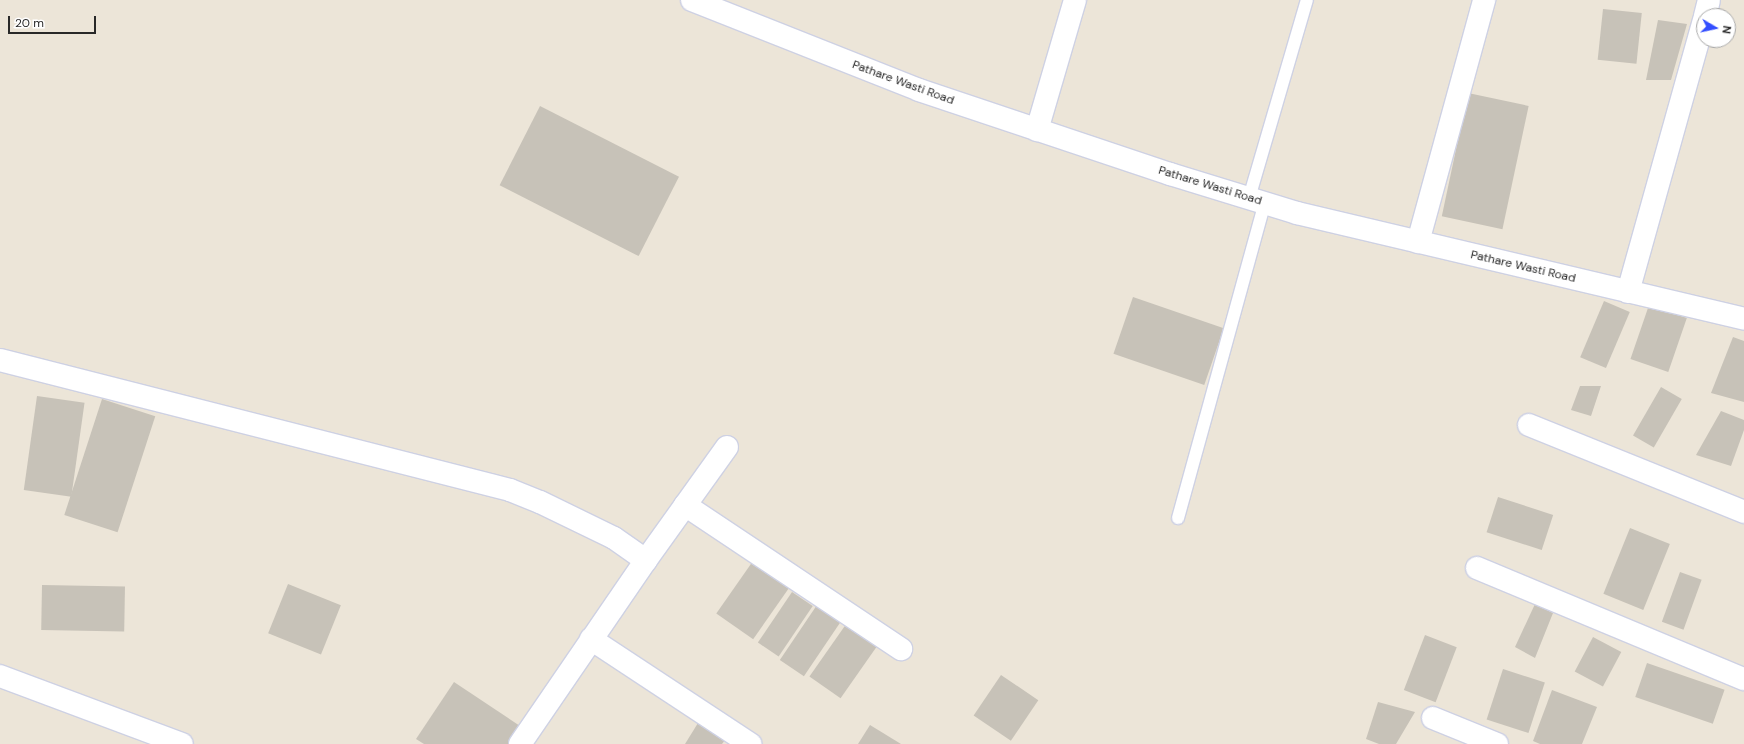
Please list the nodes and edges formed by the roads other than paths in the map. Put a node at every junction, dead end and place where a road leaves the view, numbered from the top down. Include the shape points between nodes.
1 (692, 0) edge
2 (1075, 0) edge
3 (1307, 0) edge
4 (1484, 0) edge
5 (730, 8) edge
6 (1696, 48) edge
7 (1037, 130) junction
8 (1257, 201) junction
9 (1418, 242) junction
10 (1628, 292) junction
11 (1744, 319) edge
12 (0, 360) edge
13 (1529, 425) dead end
14 (727, 447) dead end
15 (685, 505) junction
16 (1744, 512) edge
17 (1178, 518) dead end
18 (646, 560) junction
19 (1477, 568) dead end
20 (591, 639) junction
21 (901, 649) dead end
22 (0, 676) edge
23 (1744, 679) edge
24 (1433, 718) dead end
25 (182, 744) edge
26 (520, 744) edge
27 (750, 744) edge
28 (1497, 744) edge

1 - 5 street, Pathare Wasti Road
2 - 7 street
3 - 8 lane
4 - 9 street
5 - 7 street, Pathare Wasti Road via 919,90
6 - 10 street
7 - 8 street, Pathare Wasti Road
8 - 9 street, Pathare Wasti Road
8 - 17 lane
9 - 10 street, Pathare Wasti Road
10 - 11 street, Pathare Wasti Road
12 - 18 street via 510,490 614,538
13 - 16 street
14 - 15 street
15 - 18 street
15 - 21 street
18 - 20 street
19 - 23 street
20 - 26 street
20 - 27 street
22 - 25 street
24 - 28 street

